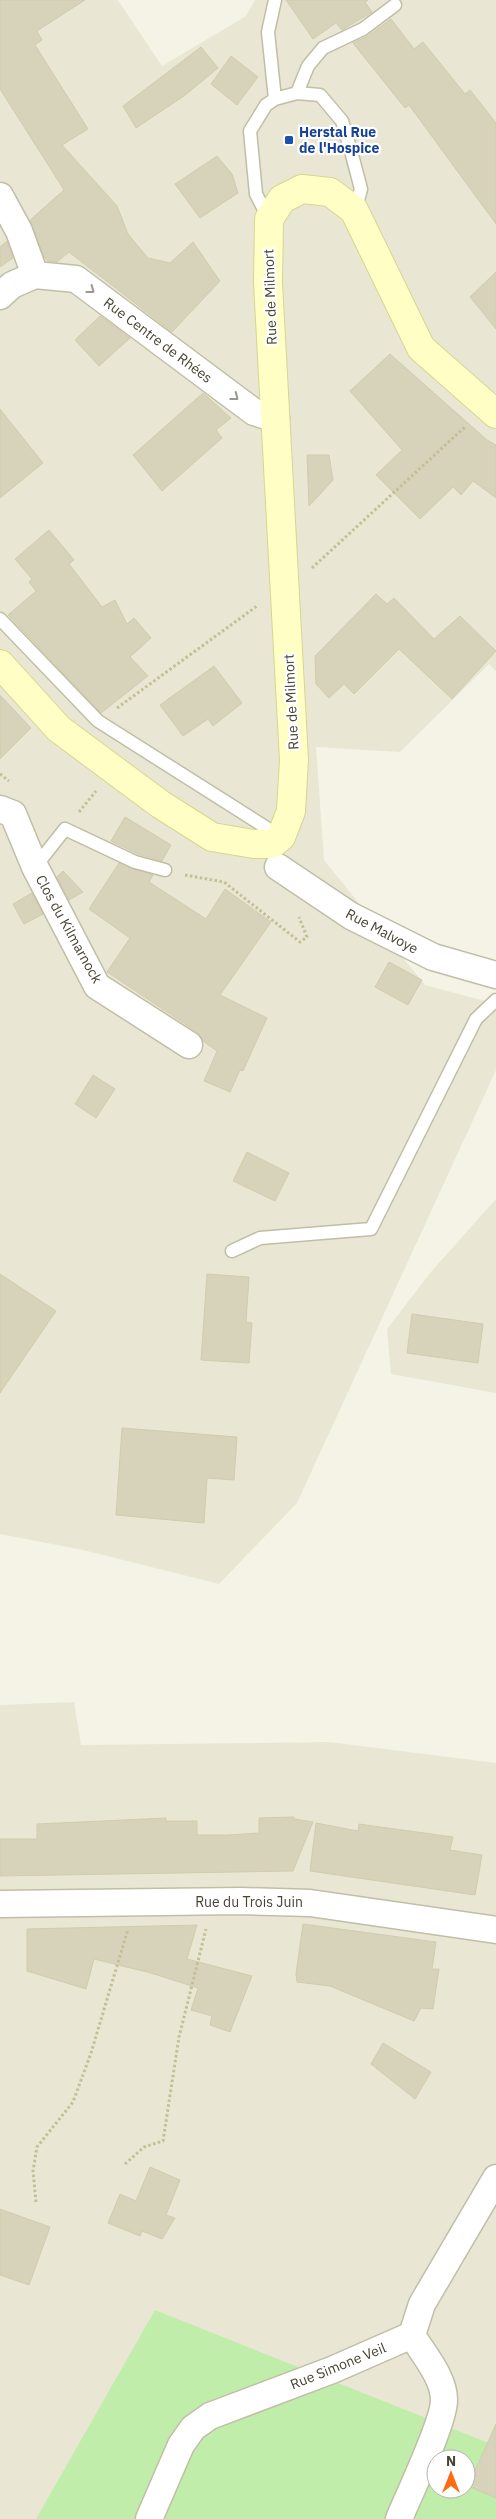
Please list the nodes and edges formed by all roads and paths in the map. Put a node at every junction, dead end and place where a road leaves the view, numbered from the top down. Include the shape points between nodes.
1 (275, 0) edge
2 (396, 4) dead end
3 (297, 93) junction
4 (275, 99) junction
5 (0, 196) edge
6 (354, 213) junction
7 (269, 218) junction
8 (35, 275) junction
9 (0, 296) edge
10 (493, 412) edge
11 (276, 419) junction
12 (285, 590) junction
13 (0, 619) edge
14 (0, 664) edge
15 (98, 721) junction
16 (114, 770) junction
17 (0, 809) edge
18 (65, 829) junction
19 (281, 836) junction
20 (35, 867) junction
21 (278, 867) dead end
22 (165, 870) dead end
23 (181, 875) dead end
24 (294, 909) dead end
25 (496, 975) edge
26 (496, 1000) edge
27 (189, 1045) dead end
28 (232, 1251) dead end
29 (213, 1902) junction
30 (0, 1904) edge
31 (130, 1904) junction
32 (496, 1930) edge
33 (125, 2164) dead end
34 (496, 2178) edge
35 (36, 2202) dead end
36 (412, 2335) junction
37 (149, 2519) edge
38 (399, 2519) edge

1 - 4 lane via 268,32
2 - 3 lane via 363,29 323,48 308,66
3 - 4 lane
3 - 6 lane via 320,95 342,121 361,189
4 - 7 lane, Rue de Milmort via 266,105 250,131 256,194
5 - 8 street via 19,231
6 - 7 street via 330,192 302,189 282,200
6 - 10 street via 421,348
7 - 11 street, Rue de Milmort via 268,283
8 - 9 street, Rue Centre de Rhées via 12,285
8 -> 11 street, Rue Centre de Rhées via 76,279 254,412
10 - 12 path
11 - 12 street, Rue de Milmort
12 - 15 path
12 - 19 street, Rue de Milmort via 294,760 291,811
13 - 15 lane
14 - 16 street via 59,728
15 - 19 lane
16 - 18 path
16 - 19 street via 160,804 212,836 254,844 272,844
17 - 20 street, Clos du Kilmarnock via 13,814
18 - 20 lane
18 - 22 lane via 135,862
20 - 27 street, Clos du Kilmarnock via 96,986
21 - 25 street, Rue Malvoye via 351,916 433,957
23 - 24 path via 224,882 300,942 307,937
26 - 28 lane via 476,1019 371,1229 260,1238
29 - 31 street, Rue du Trois Juin
29 - 32 street, Rue du Trois Juin via 310,1902
29 - 33 path via 179,2037 163,2141 144,2147
30 - 31 street, Rue du Trois Juin
31 - 35 path via 128,1930 91,2054 73,2102 37,2147 33,2171
34 - 36 street via 422,2304
36 - 37 street, Rue Simone Veil via 332,2370 210,2416 193,2428 181,2445
36 - 38 street via 438,2378 444,2400 440,2420

